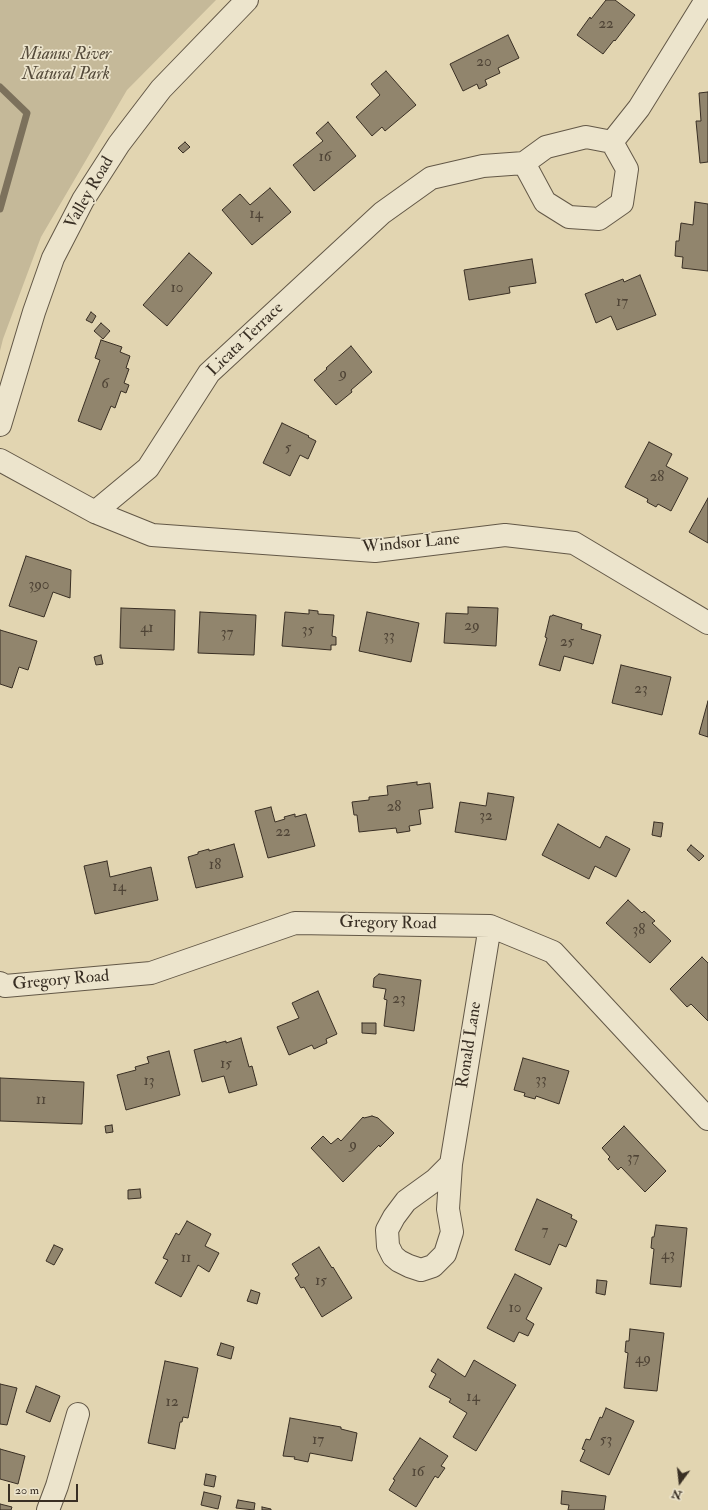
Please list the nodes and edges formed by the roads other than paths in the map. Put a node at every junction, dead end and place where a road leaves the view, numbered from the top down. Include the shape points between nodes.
1 (247, 0) edge
2 (706, 0) edge
3 (612, 142) junction
4 (524, 163) junction
5 (0, 425) edge
6 (0, 460) edge
7 (95, 512) junction
8 (708, 623) edge
9 (490, 926) junction
10 (0, 983) edge
11 (708, 1120) edge
12 (451, 1164) dead end
13 (78, 1414) dead end
14 (48, 1510) edge

1 - 5 street, Valley Road via 161,90 119,144 83,200 53,258
2 - 3 street via 639,108
3 - 4 street via 586,137 546,147
3 - 4 street via 627,169 622,203 599,219 569,217 545,202
4 - 7 street, Licata Terrace via 483,166 431,178 382,213 209,373 148,468
6 - 7 street
7 - 8 street, Windsor Lane via 152,535 375,551 505,535 574,543
9 - 10 street, Gregory Road via 295,923 151,973 5,986
9 - 11 street, Gregory Road via 553,952
9 - 12 street, Ronald Lane
13 - 14 street

